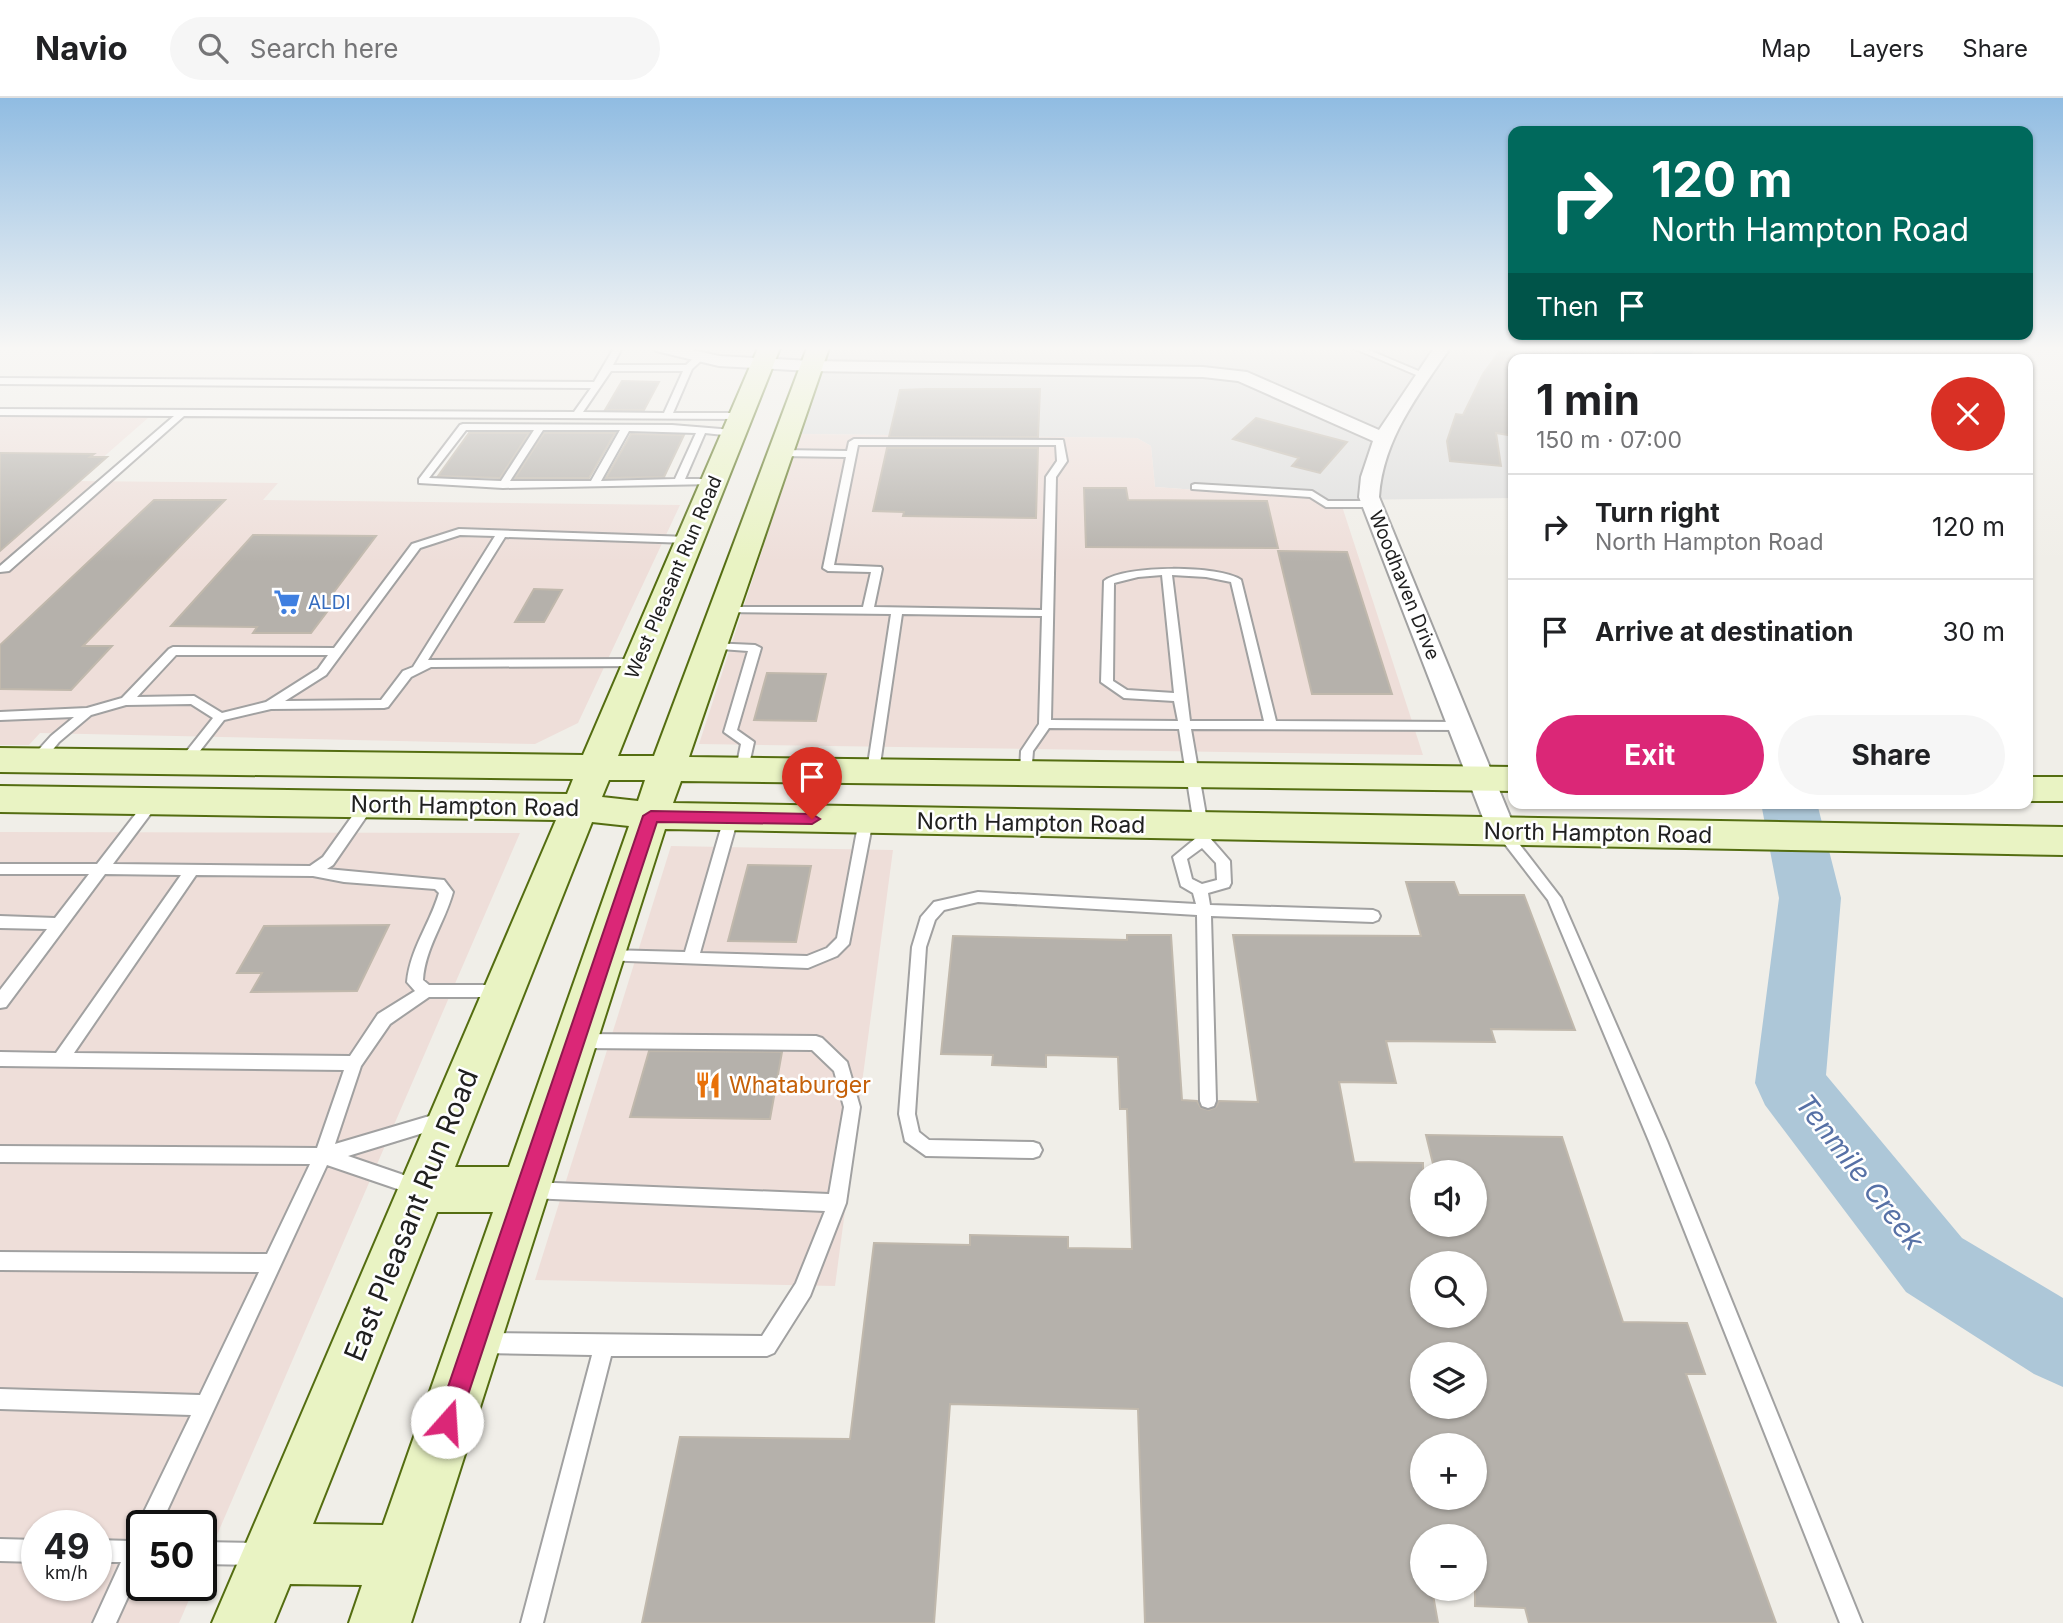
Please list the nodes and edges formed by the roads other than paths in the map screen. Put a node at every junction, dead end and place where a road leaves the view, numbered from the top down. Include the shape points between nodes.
1 (175, 419) edge
2 (466, 419) edge
3 (692, 419) edge
4 (739, 419) edge
5 (792, 419) edge
6 (1339, 419) edge
7 (1396, 419) edge
8 (737, 425) junction
9 (463, 427) junction
10 (540, 427) junction
11 (626, 428) junction
12 (701, 432) junction
13 (1384, 439) junction
14 (780, 453) junction
15 (851, 454) junction
16 (679, 481) junction
17 (714, 481) junction
18 (503, 485) junction
19 (594, 485) junction
20 (1195, 488) dead end
21 (1372, 504) junction
22 (503, 532) junction
23 (689, 540) junction
24 (0, 569) edge
25 (1167, 574) junction
26 (724, 610) junction
27 (867, 610) junction
28 (897, 611) junction
29 (1048, 613) junction
30 (711, 646) junction
31 (337, 652) junction
32 (637, 663) junction
33 (418, 666) junction
34 (1180, 697) junction
35 (127, 701) junction
36 (270, 705) junction
37 (87, 712) junction
38 (0, 716) edge
39 (220, 717) junction
40 (1045, 724) junction
41 (1186, 725) junction
42 (1271, 725) junction
43 (1462, 726) junction
44 (0, 760) edge
45 (37, 761) junction
46 (184, 762) junction
47 (594, 767) junction
48 (667, 768) junction
49 (741, 769) junction
50 (873, 771) junction
51 (1026, 773) junction
52 (1194, 775) junction
53 (1499, 779) edge
54 (2033, 789) edge
55 (2063, 789) edge
56 (0, 799) edge
57 (153, 801) junction
58 (368, 804) junction
59 (578, 807) junction
60 (651, 816) junction
61 (731, 818) junction
62 (866, 820) junction
63 (1502, 831) junction
64 (1202, 833) junction
65 (2051, 841) edge
66 (0, 869) edge
67 (101, 870) junction
68 (192, 870) junction
69 (313, 871) junction
70 (1200, 890) junction
71 (1204, 911) junction
72 (1373, 916) dead end
73 (0, 922) edge
74 (60, 924) junction
75 (604, 956) junction
76 (691, 958) junction
77 (426, 990) junction
78 (502, 991) junction
79 (0, 1002) edge
80 (575, 1041) junction
81 (0, 1059) edge
82 (61, 1059) junction
83 (354, 1063) junction
84 (1208, 1101) dead end
85 (451, 1118) junction
86 (1033, 1150) dead end
87 (0, 1154) edge
88 (323, 1156) junction
89 (422, 1189) junction
90 (525, 1190) junction
91 (837, 1203) junction
92 (0, 1261) edge
93 (272, 1263) junction
94 (474, 1343) junction
95 (604, 1346) junction
96 (0, 1399) edge
97 (206, 1405) junction
98 (157, 1510) edge
99 (0, 1550) edge
100 (21, 1551) edge
101 (217, 1553) edge
102 (271, 1554) junction
103 (402, 1555) junction
104 (126, 1577) edge
105 (104, 1623) edge
106 (243, 1623) edge
107 (380, 1623) edge
108 (532, 1623) edge
109 (1851, 1623) edge

1 - 24 lane
2 - 9 lane
3 - 8 lane
4 - 8 main road, West Pleasant Run Road
5 - 14 main road
6 - 13 street
7 - 13 street, Woodhaven Drive
8 - 12 lane
8 - 17 main road, West Pleasant Run Road
9 - 10 lane
9 - 18 lane via 422,481
10 - 11 lane
10 - 18 lane
11 - 12 lane
11 - 19 lane
12 - 16 lane
13 - 21 street, Woodhaven Drive via 1369,477
14 - 15 lane
14 - 26 main road
15 - 27 lane via 828,568 877,569
15 - 29 lane via 854,442 1060,442 1062,461 1051,477
16 - 17 lane
16 - 19 lane
17 - 23 main road, West Pleasant Run Road
18 - 19 lane
20 - 21 lane via 1312,494 1326,504
21 - 43 street, Woodhaven Drive
22 - 23 lane
22 - 31 lane via 459,532 416,546
22 - 33 lane
23 - 32 main road, West Pleasant Run Road
25 - 34 lane
25 - 34 lane via 1126,574 1109,581 1107,682 1124,694
25 - 42 lane via 1215,574 1236,580
26 - 27 lane
26 - 30 main road
27 - 28 lane
28 - 29 lane
28 - 50 lane
29 - 40 lane
30 - 48 main road
30 - 49 lane via 755,648 730,732 748,743
31 - 35 lane via 173,651
31 - 36 lane via 322,672
32 - 33 lane
32 - 47 main road, West Pleasant Run Road
33 - 36 lane via 384,704
34 - 41 lane
35 - 37 lane
35 - 39 lane via 194,700
36 - 39 lane
37 - 38 lane
37 - 45 lane
39 - 46 lane
40 - 41 lane
40 - 51 lane via 1027,751
41 - 42 lane
41 - 52 lane
42 - 43 lane
43 - 53 street, Woodhaven Drive
44 - 45 main road, North Hampton Road
45 - 46 main road, North Hampton Road
46 - 47 main road, North Hampton Road
46 - 57 main road
47 - 48 main road, North Hampton Road
47 - 59 main road, West Pleasant Run Road
48 - 49 main road, North Hampton Road
48 - 60 main road
49 - 50 main road, North Hampton Road
50 - 51 main road, North Hampton Road
51 - 52 main road, North Hampton Road
52 - 53 main road, North Hampton Road
52 - 64 lane
53 - 63 street, Woodhaven Drive
54 - 55 main road
56 - 57 main road, North Hampton Road
57 - 58 main road, North Hampton Road
57 - 67 lane
58 - 59 main road, North Hampton Road
58 - 69 lane via 328,861
59 - 60 main road, North Hampton Road
59 - 78 main road, East Pleasant Run Road
60 - 61 main road, North Hampton Road
60 - 75 main road
61 - 62 main road, North Hampton Road
61 - 76 lane
62 - 64 main road, North Hampton Road
62 - 76 lane via 844,940 832,953 808,961
63 - 64 main road, North Hampton Road
63 - 65 main road, North Hampton Road
63 - 109 lane via 1554,898 1658,1141
64 - 70 lane via 1180,857 1186,881
64 - 70 lane via 1223,860 1224,883
66 - 67 lane
67 - 68 lane
67 - 74 lane
68 - 69 lane
68 - 82 lane
69 - 77 lane via 343,878 439,884 446,892 443,905 415,966 415,982
70 - 71 lane
71 - 72 lane
71 - 84 lane
71 - 86 lane via 978,897 939,905 928,917 919,947 907,1114 911,1136 926,1148
73 - 74 lane
74 - 79 lane
75 - 76 lane
75 - 80 main road
77 - 78 lane
77 - 83 lane via 384,1020
78 - 85 main road, East Pleasant Run Road
80 - 90 main road
80 - 91 lane via 816,1043 841,1067 852,1107
81 - 82 lane
82 - 83 lane
83 - 88 lane
85 - 88 lane
85 - 89 main road, East Pleasant Run Road
87 - 88 lane
88 - 89 lane
88 - 93 lane
89 - 90 main road
89 - 102 main road, East Pleasant Run Road
90 - 91 lane
90 - 94 main road
91 - 95 lane via 803,1289 767,1346
92 - 93 lane
93 - 97 lane
94 - 95 lane
94 - 103 main road
95 - 108 lane
96 - 97 lane
97 - 98 lane
99 - 100 lane
101 - 102 lane
102 - 103 main road
102 - 106 main road, East Pleasant Run Road
103 - 107 main road
104 - 105 lane

